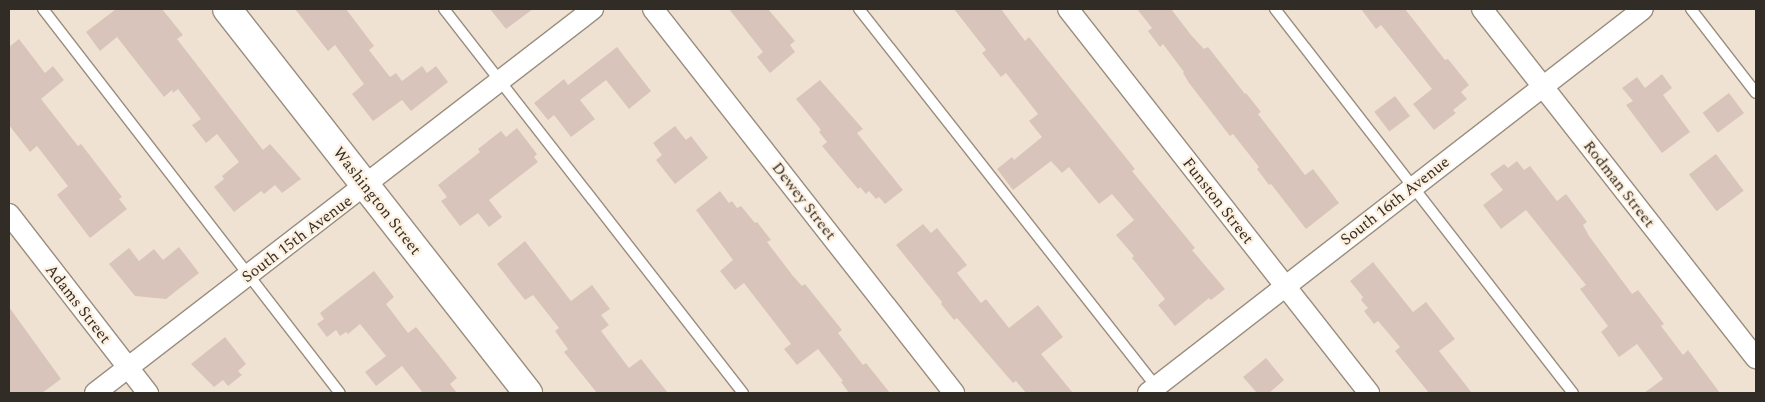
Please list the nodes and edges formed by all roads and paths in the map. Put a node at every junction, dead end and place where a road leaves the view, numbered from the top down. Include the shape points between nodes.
1 (43, 9) edge
2 (227, 9) edge
3 (444, 9) edge
4 (593, 9) edge
5 (653, 9) edge
6 (859, 9) edge
7 (1068, 9) edge
8 (1275, 9) edge
9 (1482, 9) edge
10 (1643, 9) edge
11 (1690, 9) edge
12 (500, 81) junction
13 (1542, 86) junction
14 (1756, 93) edge
15 (366, 186) junction
16 (1414, 186) junction
17 (9, 214) edge
18 (249, 276) junction
19 (1285, 287) junction
20 (1756, 359) edge
21 (128, 367) junction
22 (1155, 391) edge
23 (95, 393) edge
24 (148, 393) edge
25 (340, 393) edge
26 (528, 393) edge
27 (743, 393) edge
28 (954, 393) edge
29 (1369, 393) edge
30 (1573, 393) edge

1 - 18 lane
2 - 15 street, Washington Street
3 - 12 lane
4 - 12 street, South 15th Avenue
5 - 28 street, Dewey Street
6 - 22 lane
7 - 19 street, Funston Street
8 - 16 lane
9 - 13 street, Rodman Street
10 - 13 street, South 16th Avenue
11 - 14 lane
12 - 15 street, South 15th Avenue
12 - 27 lane
13 - 16 street, South 16th Avenue
13 - 20 street, Rodman Street
15 - 18 street, South 15th Avenue
15 - 26 street, Washington Street
16 - 19 street, South 16th Avenue
16 - 30 lane
17 - 21 street, Adams Street
18 - 21 street, South 15th Avenue
18 - 25 lane
19 - 22 street, South 16th Avenue
19 - 29 street, Funston Street
21 - 23 street, South 15th Avenue
21 - 24 street, Adams Street

